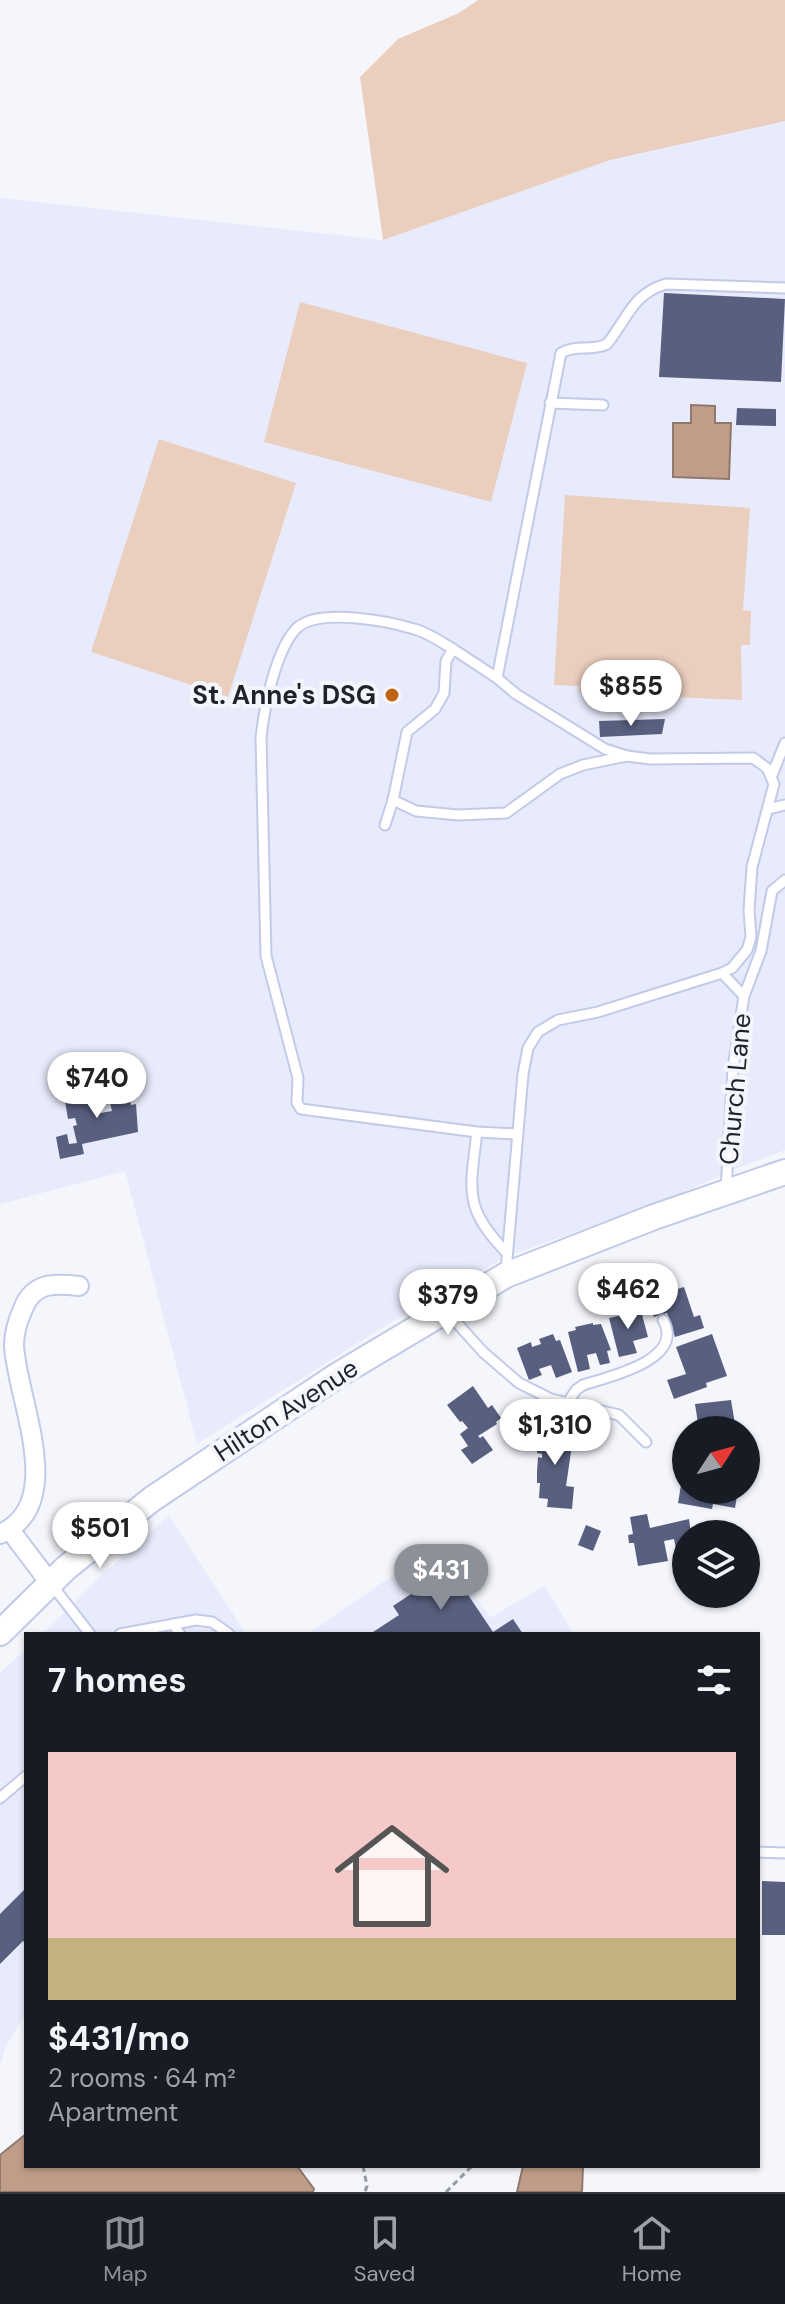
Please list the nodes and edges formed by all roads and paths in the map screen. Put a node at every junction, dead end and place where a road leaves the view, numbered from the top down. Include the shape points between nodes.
1 (785, 288) edge
2 (550, 403) junction
3 (603, 405) dead end
4 (453, 649) junction
5 (497, 678) junction
6 (785, 743) edge
7 (627, 756) junction
8 (772, 775) junction
9 (393, 800) junction
10 (785, 805) edge
11 (768, 809) junction
12 (385, 825) dead end
13 (785, 880) edge
14 (722, 973) junction
15 (744, 996) junction
16 (477, 1132) junction
17 (516, 1134) junction
18 (785, 1172) edge
19 (726, 1194) junction
20 (506, 1264) junction
21 (79, 1286) dead end
22 (446, 1310) junction
23 (663, 1320) dead end
24 (568, 1402) junction
25 (646, 1442) dead end
26 (5, 1532) edge
27 (50, 1583) junction
28 (173, 1624) junction
29 (88, 1632) edge
30 (131, 1632) edge
31 (179, 1632) edge
32 (226, 1632) edge
33 (0, 1633) edge
34 (24, 1634) edge
35 (24, 1778) edge
36 (0, 1798) edge
37 (760, 1852) edge
38 (785, 1853) edge
39 (363, 2168) edge
40 (470, 2168) edge
41 (365, 2192) edge
42 (446, 2192) edge

1 - 2 lane via 666,284 649,289 607,344 561,353
2 - 3 lane
2 - 5 lane
4 - 5 lane
4 - 9 lane via 446,661 444,693 435,709 407,732
4 - 16 lane via 417,629 333,616 299,626 284,649 261,738 266,956 301,1109
5 - 7 lane via 605,749
6 - 8 lane
7 - 8 lane via 753,758
7 - 9 lane via 560,774 506,813 416,811
8 - 11 lane
9 - 12 lane
10 - 11 lane
11 - 14 lane via 752,867 751,937 747,950
13 - 15 lane, Church Lane via 772,891 761,951
14 - 15 lane
14 - 17 lane via 558,1020 538,1032 528,1048
15 - 19 lane, Church Lane via 733,1068
16 - 17 lane
16 - 20 lane via 473,1206
17 - 20 lane
18 - 19 street, Hilton Avenue
19 - 20 street, Hilton Avenue
20 - 22 street, Hilton Avenue
21 - 26 street via 42,1286 19,1318 14,1343 36,1475 24,1515
22 - 24 lane via 519,1383
22 - 27 street, Hilton Avenue via 252,1430 119,1523
23 - 24 lane via 667,1338 652,1358 583,1385
24 - 25 lane via 619,1415
26 - 27 street
27 - 29 lane
27 - 33 street, Hilton Avenue
28 - 30 lane
28 - 31 lane
28 - 32 lane via 212,1622
33 - 34 street
35 - 36 lane
37 - 38 lane
39 - 41 path
40 - 42 path

